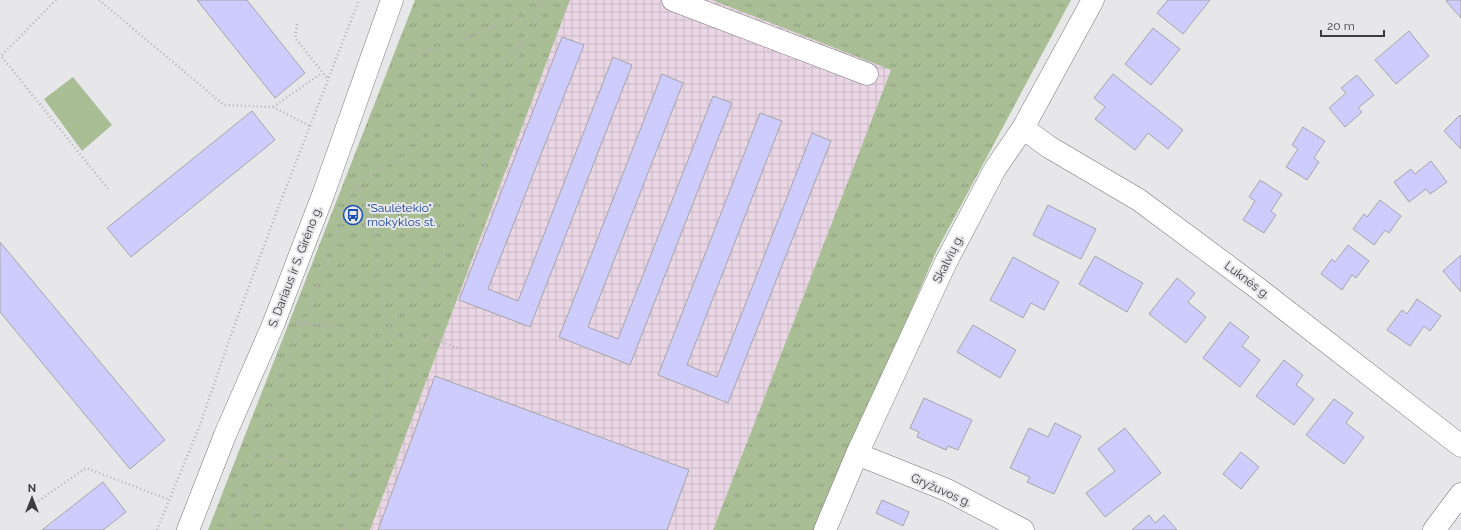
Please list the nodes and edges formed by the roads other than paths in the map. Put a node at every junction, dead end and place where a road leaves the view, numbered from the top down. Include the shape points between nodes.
1 (392, 0) edge
2 (672, 0) edge
3 (1093, 0) edge
4 (867, 74) dead end
5 (1023, 128) junction
6 (1461, 446) edge
7 (857, 454) junction
8 (1461, 494) edge
9 (188, 530) edge
10 (825, 530) edge
11 (1023, 530) edge
12 (1434, 530) edge

1 - 9 street, S. Dariaus ir S. Girėno g. via 323,195 273,325
2 - 4 street
3 - 5 street, Skalvių g.
5 - 6 street, Luknės g. via 1049,147 1139,200
5 - 7 street, Skalvių g. via 995,169 946,262
7 - 10 street, Skalvių g.
7 - 11 street, Gryžuvos g. via 947,490
8 - 12 street

